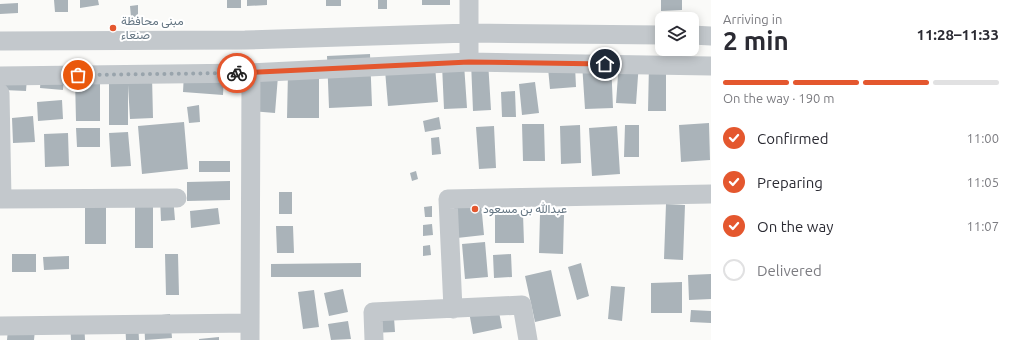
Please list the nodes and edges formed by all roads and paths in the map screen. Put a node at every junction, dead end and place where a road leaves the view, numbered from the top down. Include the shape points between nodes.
1 (468, 0) edge
2 (469, 33) junction
3 (655, 35) edge
4 (699, 35) edge
5 (711, 36) edge
6 (0, 41) edge
7 (469, 62) junction
8 (711, 66) edge
9 (251, 73) junction
10 (0, 76) edge
11 (0, 93) edge
12 (711, 194) edge
13 (177, 198) dead end
14 (1, 199) edge
15 (453, 309) junction
16 (6, 331) edge
17 (128, 332) edge
18 (250, 332) edge
19 (374, 340) edge
20 (528, 340) edge

1 - 2 street
2 - 3 street
2 - 6 street via 245,40
2 - 7 street
4 - 5 street
7 - 8 street
7 - 9 street
9 - 10 street
9 - 18 street
11 - 14 street
12 - 15 street via 448,199
13 - 14 street
15 - 19 street via 373,312
15 - 20 street via 522,305
16 - 17 street
17 - 18 street

